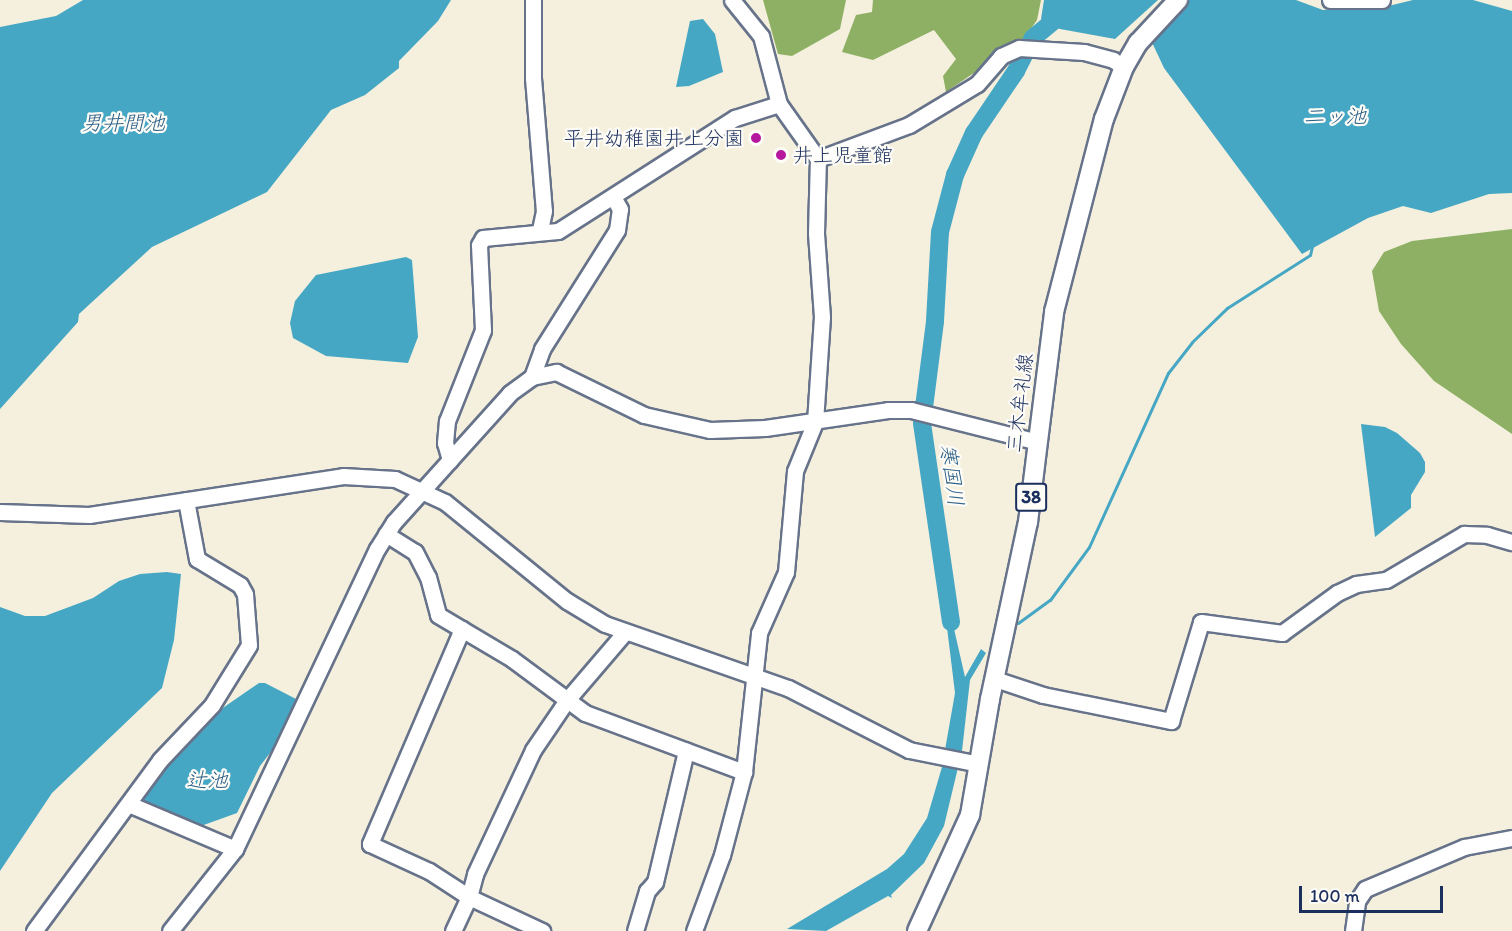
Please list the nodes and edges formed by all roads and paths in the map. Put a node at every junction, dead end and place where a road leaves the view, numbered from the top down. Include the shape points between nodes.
1 (533, 0) edge
2 (732, 0) edge
3 (1178, 0) edge
4 (1330, 0) edge
5 (1382, 0) edge
6 (1127, 62) junction
7 (779, 104) junction
8 (818, 159) junction
9 (613, 197) junction
10 (540, 230) junction
11 (532, 377) junction
12 (815, 422) junction
13 (1038, 442) junction
14 (450, 460) junction
15 (424, 489) junction
16 (186, 500) junction
17 (0, 512) edge
18 (386, 534) junction
19 (1512, 542) edge
20 (462, 629) junction
21 (625, 632) junction
22 (752, 675) junction
23 (995, 679) junction
24 (567, 700) junction
25 (686, 751) junction
26 (971, 763) junction
27 (744, 772) junction
28 (131, 805) junction
29 (1512, 838) edge
30 (235, 849) junction
31 (469, 897) junction
32 (34, 931) edge
33 (170, 931) edge
34 (453, 931) edge
35 (542, 931) edge
36 (635, 931) edge
37 (694, 931) edge
38 (917, 931) edge
39 (1353, 931) edge

1 - 10 street via 533,78 544,211
2 - 7 street via 761,36
3 - 6 main road, 三木牟礼線 / 38
4 - 5 street
6 - 8 street via 1084,52 1019,48 1001,56 977,84 909,124
6 - 13 main road, 三木牟礼線 / 38 via 1104,119 1054,312
7 - 8 street
7 - 9 street via 735,118
8 - 12 street via 816,233 822,317
9 - 10 street via 558,231
9 - 11 street via 620,209 617,230 542,349
10 - 14 street via 483,238 479,245 483,330 449,414 445,443
11 - 12 street via 556,372 644,415 687,427 740,430
11 - 14 street via 510,393
12 - 13 street via 911,410
12 - 22 street via 795,471 786,572 759,633
13 - 23 main road, 三木牟礼線 / 38 via 1028,522
14 - 15 street
15 - 16 street via 372,475 343,476
15 - 18 street
15 - 21 street via 567,602
16 - 17 street via 89,514
16 - 28 street via 196,559 240,585 244,594 249,645 212,705 160,760
18 - 20 street via 415,552 428,577 438,615
18 - 30 street
19 - 23 street via 1487,534 1457,536 1386,580 1356,584 1337,593 1282,633 1201,622 1171,721 1043,695
20 - 24 street via 512,659
20 - 31 street via 370,844 429,870
21 - 22 street
21 - 24 street
22 - 26 street via 814,700 882,739 938,758
22 - 27 street
23 - 26 main road, 三木牟礼線 / 38
24 - 25 street via 594,717
24 - 31 street via 533,750 475,874
25 - 27 street
25 - 36 street via 655,882 647,891
26 - 38 main road, 三木牟礼線 / 38 via 970,815
27 - 37 street via 722,855
28 - 30 street
28 - 32 street
29 - 39 street via 1464,847 1365,889 1357,901
30 - 33 street
31 - 34 street
31 - 35 street

